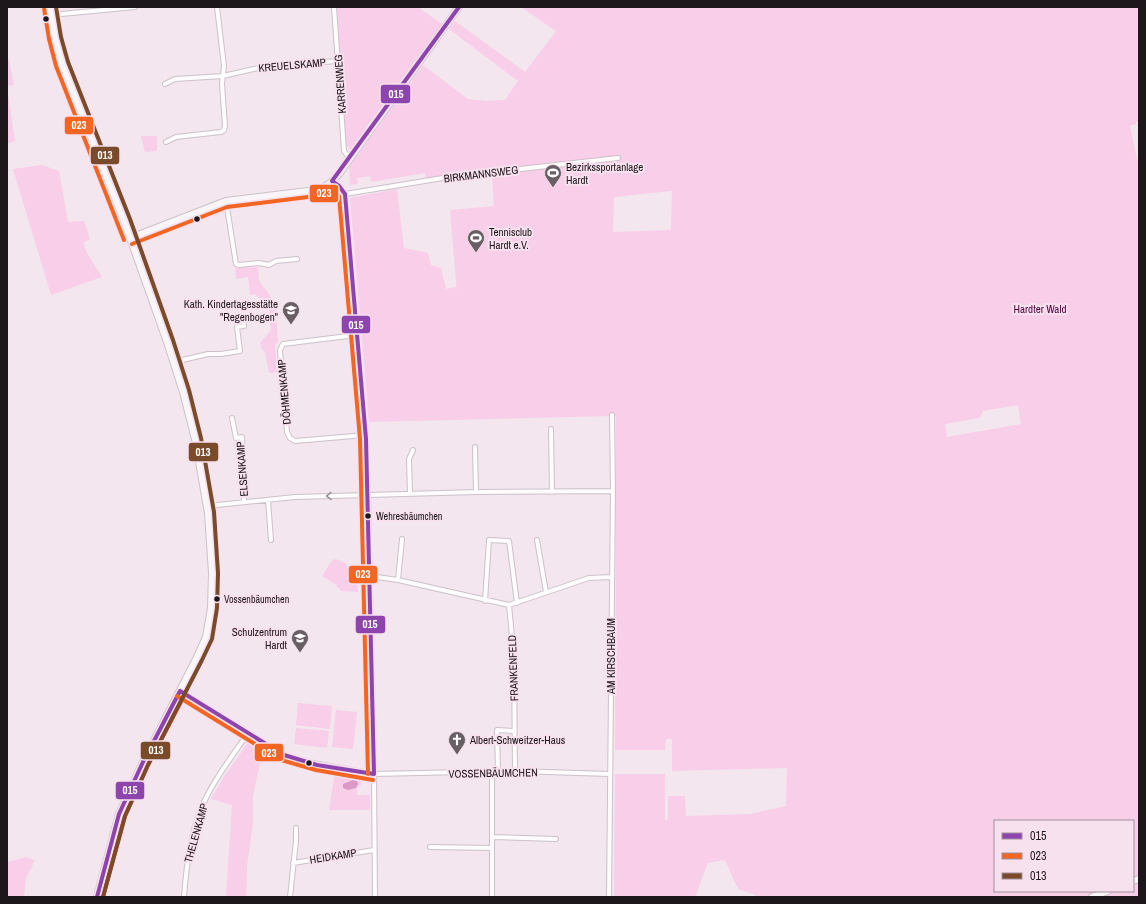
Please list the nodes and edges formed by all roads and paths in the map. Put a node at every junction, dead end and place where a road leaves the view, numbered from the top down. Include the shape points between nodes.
1 (50, 7) edge
2 (135, 7) edge
3 (217, 7) edge
4 (334, 7) edge
5 (459, 7) edge
6 (51, 15) junction
7 (338, 61) junction
8 (223, 76) junction
9 (165, 84) dead end
10 (166, 142) dead end
11 (618, 158) dead end
12 (350, 159) junction
13 (332, 181) junction
14 (308, 191) junction
15 (339, 194) junction
16 (345, 194) junction
17 (226, 201) junction
18 (130, 238) junction
19 (297, 259) dead end
20 (243, 318) dead end
21 (356, 335) junction
22 (174, 362) junction
23 (612, 415) dead end
24 (232, 418) dead end
25 (551, 429) dead end
26 (365, 435) junction
27 (475, 447) dead end
28 (413, 450) dead end
29 (613, 491) junction
30 (476, 492) junction
31 (552, 492) junction
32 (410, 493) junction
33 (368, 495) junction
34 (268, 500) junction
35 (244, 502) junction
36 (207, 506) junction
37 (402, 539) dead end
38 (271, 540) dead end
39 (537, 540) dead end
40 (370, 576) junction
41 (611, 577) junction
42 (398, 580) junction
43 (546, 592) junction
44 (485, 601) junction
45 (517, 602) junction
46 (509, 605) junction
47 (180, 691) junction
48 (514, 731) junction
49 (248, 733) junction
50 (492, 772) junction
51 (498, 772) junction
52 (515, 772) junction
53 (374, 774) junction
54 (610, 774) junction
55 (296, 828) dead end
56 (492, 837) junction
57 (556, 839) dead end
58 (430, 847) dead end
59 (492, 848) junction
60 (374, 850) junction
61 (293, 862) junction
62 (1105, 892) edge
63 (97, 897) edge
64 (184, 897) edge
65 (290, 897) edge
66 (375, 897) edge
67 (492, 897) edge
68 (609, 897) edge
69 (1092, 897) edge

1 - 6 main road
2 - 6 street
3 - 8 street
4 - 7 street, KARRENWEG
5 - 12 main road
6 - 18 main road via 62,64
7 - 8 street, KREUELSKAMP via 267,66
7 - 12 street, KARRENWEG via 344,151
8 - 9 street, KREUELSKAMP via 175,79
8 - 10 street via 224,130 176,137
11 - 16 street, BIRKMANNSWEG via 449,177
12 - 13 main road
13 - 14 main road via 322,188
13 - 15 street via 333,188
13 - 16 street via 340,186
14 - 15 street via 323,196
14 - 17 main road
15 - 16 street
16 - 21 street
17 - 18 main road
17 - 19 street via 236,264 269,265 276,261
18 - 22 main road
20 - 22 street via 244,326 237,327 240,351 208,354
21 - 26 street
21 - 26 street, DÖHMENKAMP via 283,344 280,350 287,432 295,441
22 - 36 main road via 195,439
23 - 29 street, AM KIRSCHBAUM
24 - 35 street, ELSENKAMP via 236,438 242,437
25 - 31 street
26 - 33 street
27 - 30 street
28 - 32 street via 409,459
29 - 31 street
29 - 41 street, AM KIRSCHBAUM
30 - 31 street
30 - 32 street
32 - 33 street
33 -> 34 street
33 - 40 street
34 - 35 street
34 - 38 street
35 - 36 street
36 - 47 main road via 212,573 210,612 206,637
37 - 42 street
39 - 43 street
40 - 42 street
40 - 53 street
41 - 43 street via 590,578
41 - 54 street, AM KIRSCHBAUM
42 - 44 street
43 - 45 street
44 - 45 street via 489,540 509,541
44 - 46 street
45 - 46 street
46 - 48 street, FRANKENFELD via 514,658
47 - 49 street, VOSSENBÄUMCHEN
47 - 63 main road via 119,814
48 - 51 street via 497,730
48 - 52 street, FRANKENFELD
49 - 53 street, VOSSENBÄUMCHEN via 284,755 296,759
49 - 64 street, THELENKAMP via 215,782 201,810 187,862
50 - 51 street, VOSSENBÄUMCHEN
50 - 53 street, VOSSENBÄUMCHEN
50 - 56 street
51 - 52 street, VOSSENBÄUMCHEN
52 - 54 street, VOSSENBÄUMCHEN
53 - 60 street
54 - 68 street, AM KIRSCHBAUM
55 - 61 street, HEIDKAMP
56 - 57 street
56 - 59 street
58 - 59 street
59 - 67 street
60 - 61 street, HEIDKAMP
60 - 66 street
61 - 65 street, HEIDKAMP
62 - 69 main road

